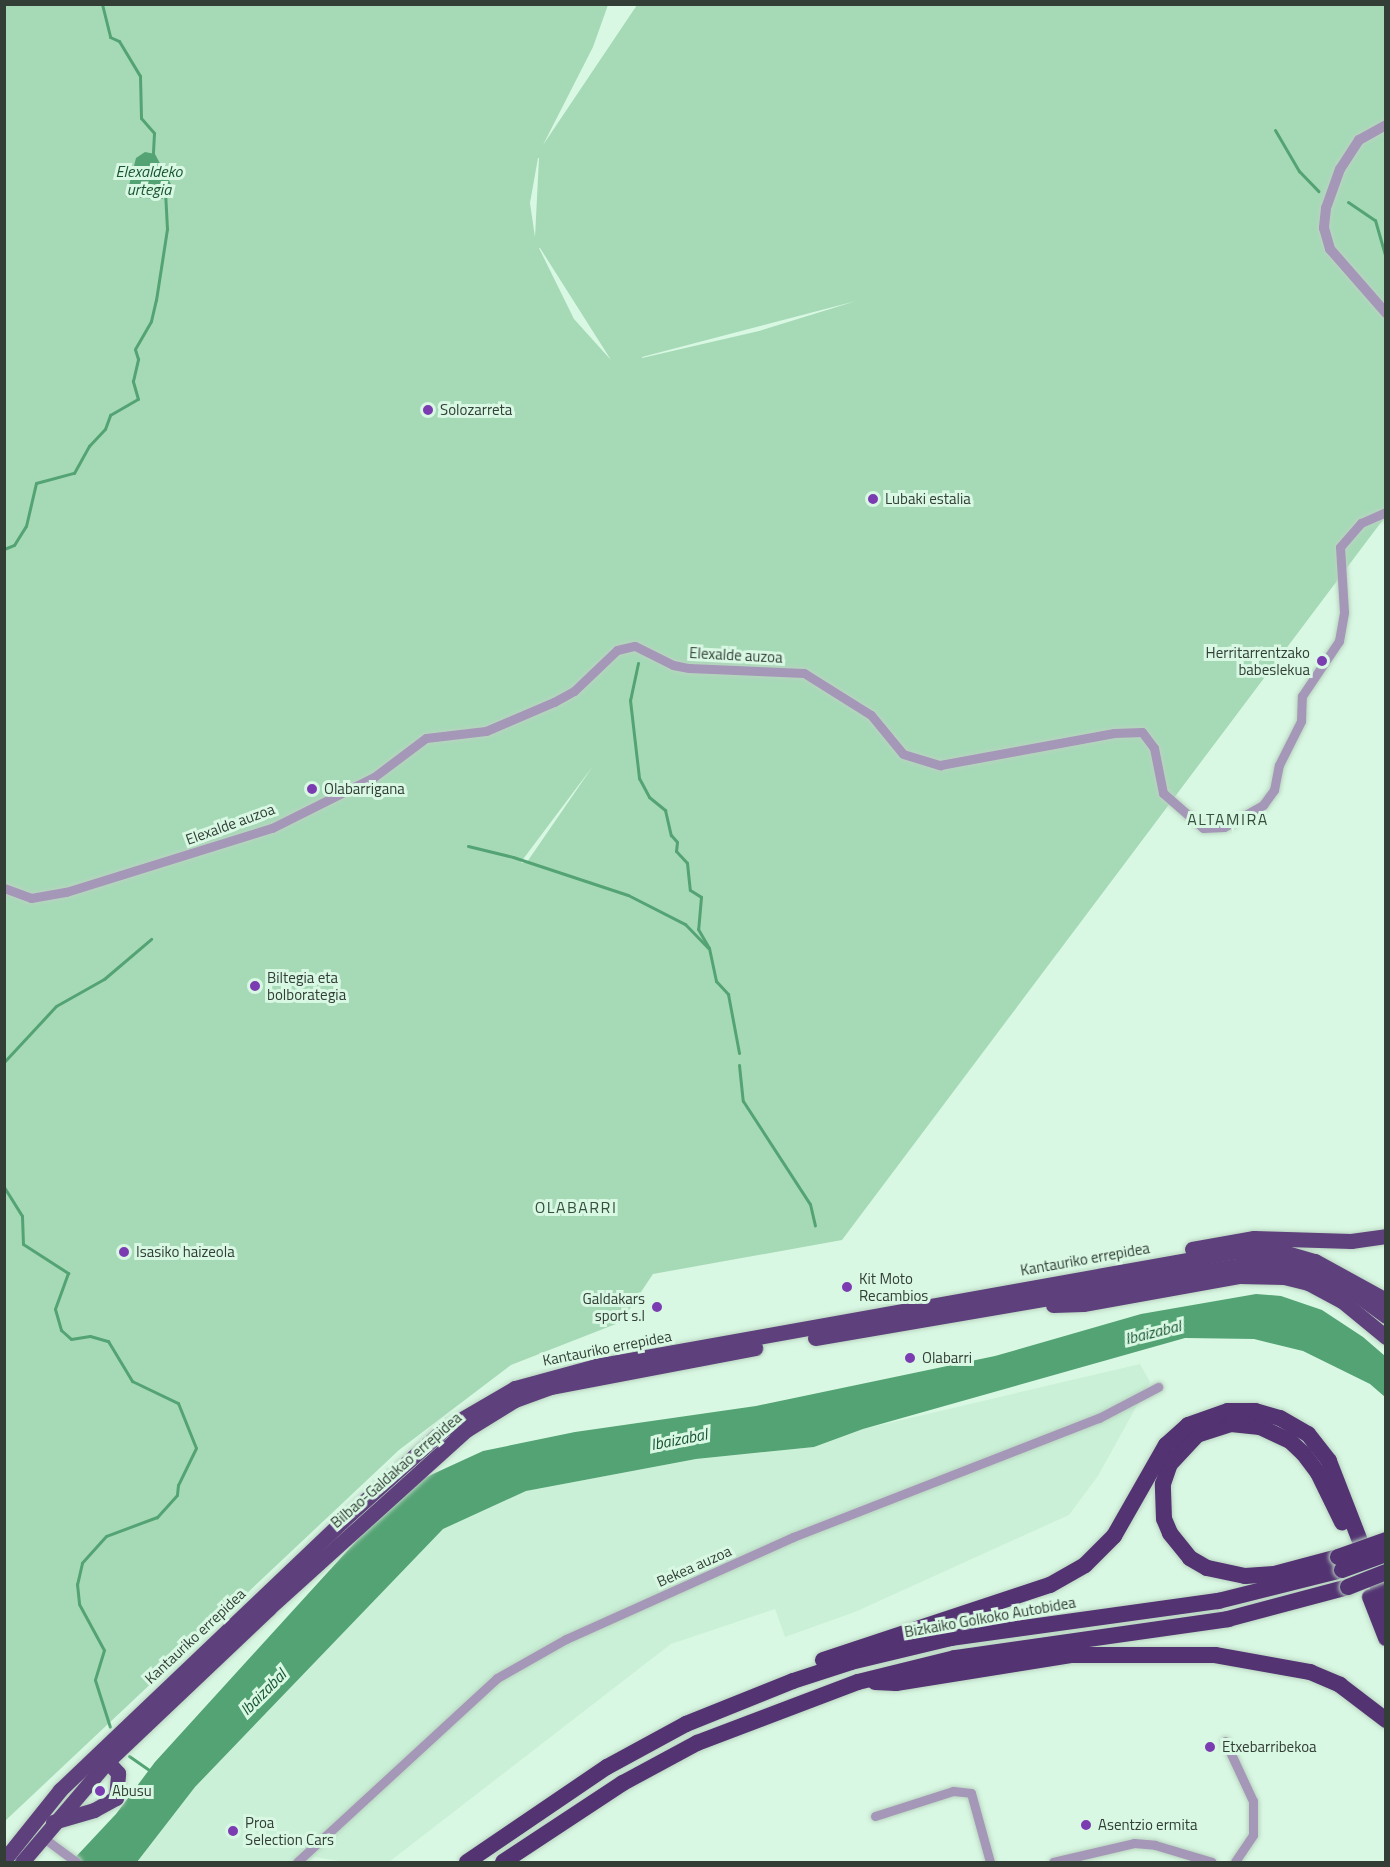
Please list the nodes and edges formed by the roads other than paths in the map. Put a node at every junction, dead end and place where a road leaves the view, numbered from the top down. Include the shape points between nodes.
1 (1386, 125) edge
2 (1386, 313) edge
3 (1386, 512) edge
4 (4, 888) edge
5 (1386, 1236) edge
6 (1115, 1272) junction
7 (1386, 1300) edge
8 (999, 1306) junction
9 (1386, 1316) edge
10 (1386, 1337) edge
11 (1158, 1387) dead end
12 (1386, 1540) edge
13 (1386, 1554) edge
14 (1340, 1564) junction
15 (1386, 1572) edge
16 (1386, 1608) edge
17 (1386, 1638) edge
18 (858, 1682) junction
19 (736, 1701) junction
20 (1386, 1720) edge
21 (1225, 1741) dead end
22 (104, 1757) junction
23 (875, 1816) dead end
24 (37, 1817) junction
25 (52, 1822) junction
26 (41, 1836) junction
27 (4, 1843) edge
28 (4, 1860) edge
29 (73, 1860) edge
30 (21, 1863) edge
31 (297, 1863) edge
32 (467, 1863) edge
33 (503, 1863) edge
34 (990, 1863) edge
35 (1053, 1863) edge
36 (1212, 1863) edge
37 (1235, 1863) edge

1 - 2 street via 1359,140 1340,169 1326,208 1324,228 1330,249
3 - 4 street, Elexalde auzoa via 1361,523 1340,547 1344,612 1339,641 1302,696 1301,721 1279,765 1274,790 1263,805 1234,824 1213,830 1203,828 1163,793 1154,747 1147,734 1114,733 940,765 903,754 871,715 804,673 689,668 673,665 635,646 617,650 574,691 554,702 486,731 426,738 374,777 272,828 66,892 31,898
5 - 6 highway via 1351,1241 1254,1238 1222,1242
6 - 7 highway, Kantauriko errepidea via 1237,1251 1283,1252 1324,1265
6 - 22 highway, Kantauriko errepidea via 596,1366 515,1388 443,1430
8 - 9 highway via 1261,1263 1311,1272 1349,1289
8 - 10 highway via 1083,1304 1262,1275 1308,1283 1342,1301
8 - 22 highway, Bilbao-Galdakao errepidea via 610,1375 551,1387 515,1400 466,1430 418,1470
11 - 31 street, Bekea auzoa via 1100,1418 793,1537 566,1639 497,1677
12 - 14 highway, bridge
13 - 14 highway, Bizkaiko Golkoko Autobidea, bridge
14 - 17 highway via 1245,1576 1207,1568 1180,1547 1164,1519 1163,1484 1170,1464 1197,1435 1231,1424 1260,1426 1290,1440 1318,1473 1335,1505
14 - 19 highway, Bizkaiko Golkoko Autobidea via 1218,1601 951,1638 851,1662
15 - 18 highway, bridge via 1348,1587 1228,1619 955,1658
16 - 19 highway via 1329,1461 1308,1434 1280,1418 1255,1411 1228,1411 1188,1425 1166,1445 1114,1536 1085,1565 1050,1585 816,1662
18 - 20 highway via 896,1683 1071,1655 1215,1655 1310,1672 1340,1685
18 - 33 highway via 697,1743 624,1783
19 - 32 highway, Bizkaiko Golkoko Autobidea via 607,1767
21 - 37 street via 1253,1800 1253,1835
22 - 24 highway, Kantauriko errepidea
22 - 25 highway, Bilbao-Galdakao errepidea
22 - 25 highway via 120,1780 116,1798 94,1810
23 - 34 street via 953,1791 971,1793
24 - 27 highway
24 - 28 highway, Kantauriko errepidea
25 - 26 highway, Bilbao-Galdakao errepidea
26 - 29 street
26 - 30 highway, Bilbao-Galdakao errepidea
35 - 36 street via 1134,1843 1155,1845

